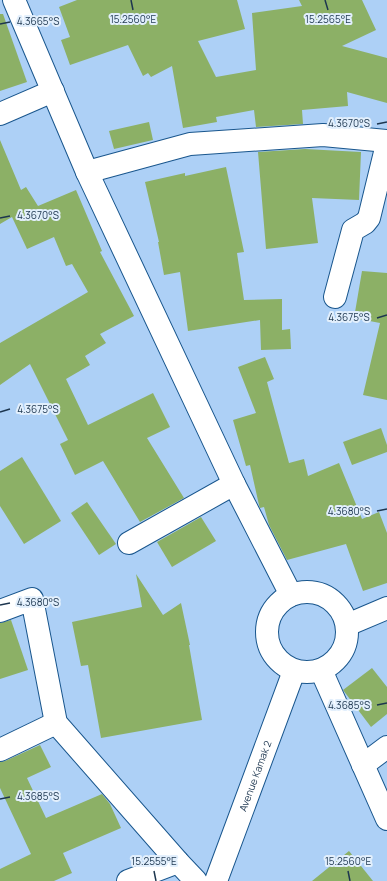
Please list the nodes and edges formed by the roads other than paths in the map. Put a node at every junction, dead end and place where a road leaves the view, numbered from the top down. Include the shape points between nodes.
1 (14, 0) edge
2 (53, 91) junction
3 (0, 114) edge
4 (387, 142) edge
5 (87, 172) junction
6 (335, 297) dead end
7 (234, 484) junction
8 (129, 543) dead end
9 (290, 595) junction
10 (387, 608) edge
11 (0, 611) edge
12 (347, 626) junction
13 (321, 670) junction
14 (294, 671) junction
15 (56, 723) junction
16 (387, 747) edge
17 (0, 750) edge
18 (363, 765) junction
19 (387, 819) edge
20 (178, 862) junction
21 (128, 881) edge
22 (196, 881) edge
23 (216, 881) edge

1 - 2 street
2 - 3 street
2 - 5 street
4 - 5 street via 323,135 190,144
4 - 6 street via 369,218 353,230
5 - 7 street
7 - 8 street
7 - 9 street
9 - 12 street via 305,592 319,594 332,601 342,612
9 - 14 street via 272,611 267,622 266,634 274,657
10 - 12 street
11 - 15 street via 32,599
12 - 13 street via 344,647 331,665
13 - 14 street
13 - 18 street
14 - 23 street, Avenue Kamak 2
15 - 17 street
15 - 20 street
16 - 18 street
18 - 19 street
20 - 21 street
20 - 22 street

